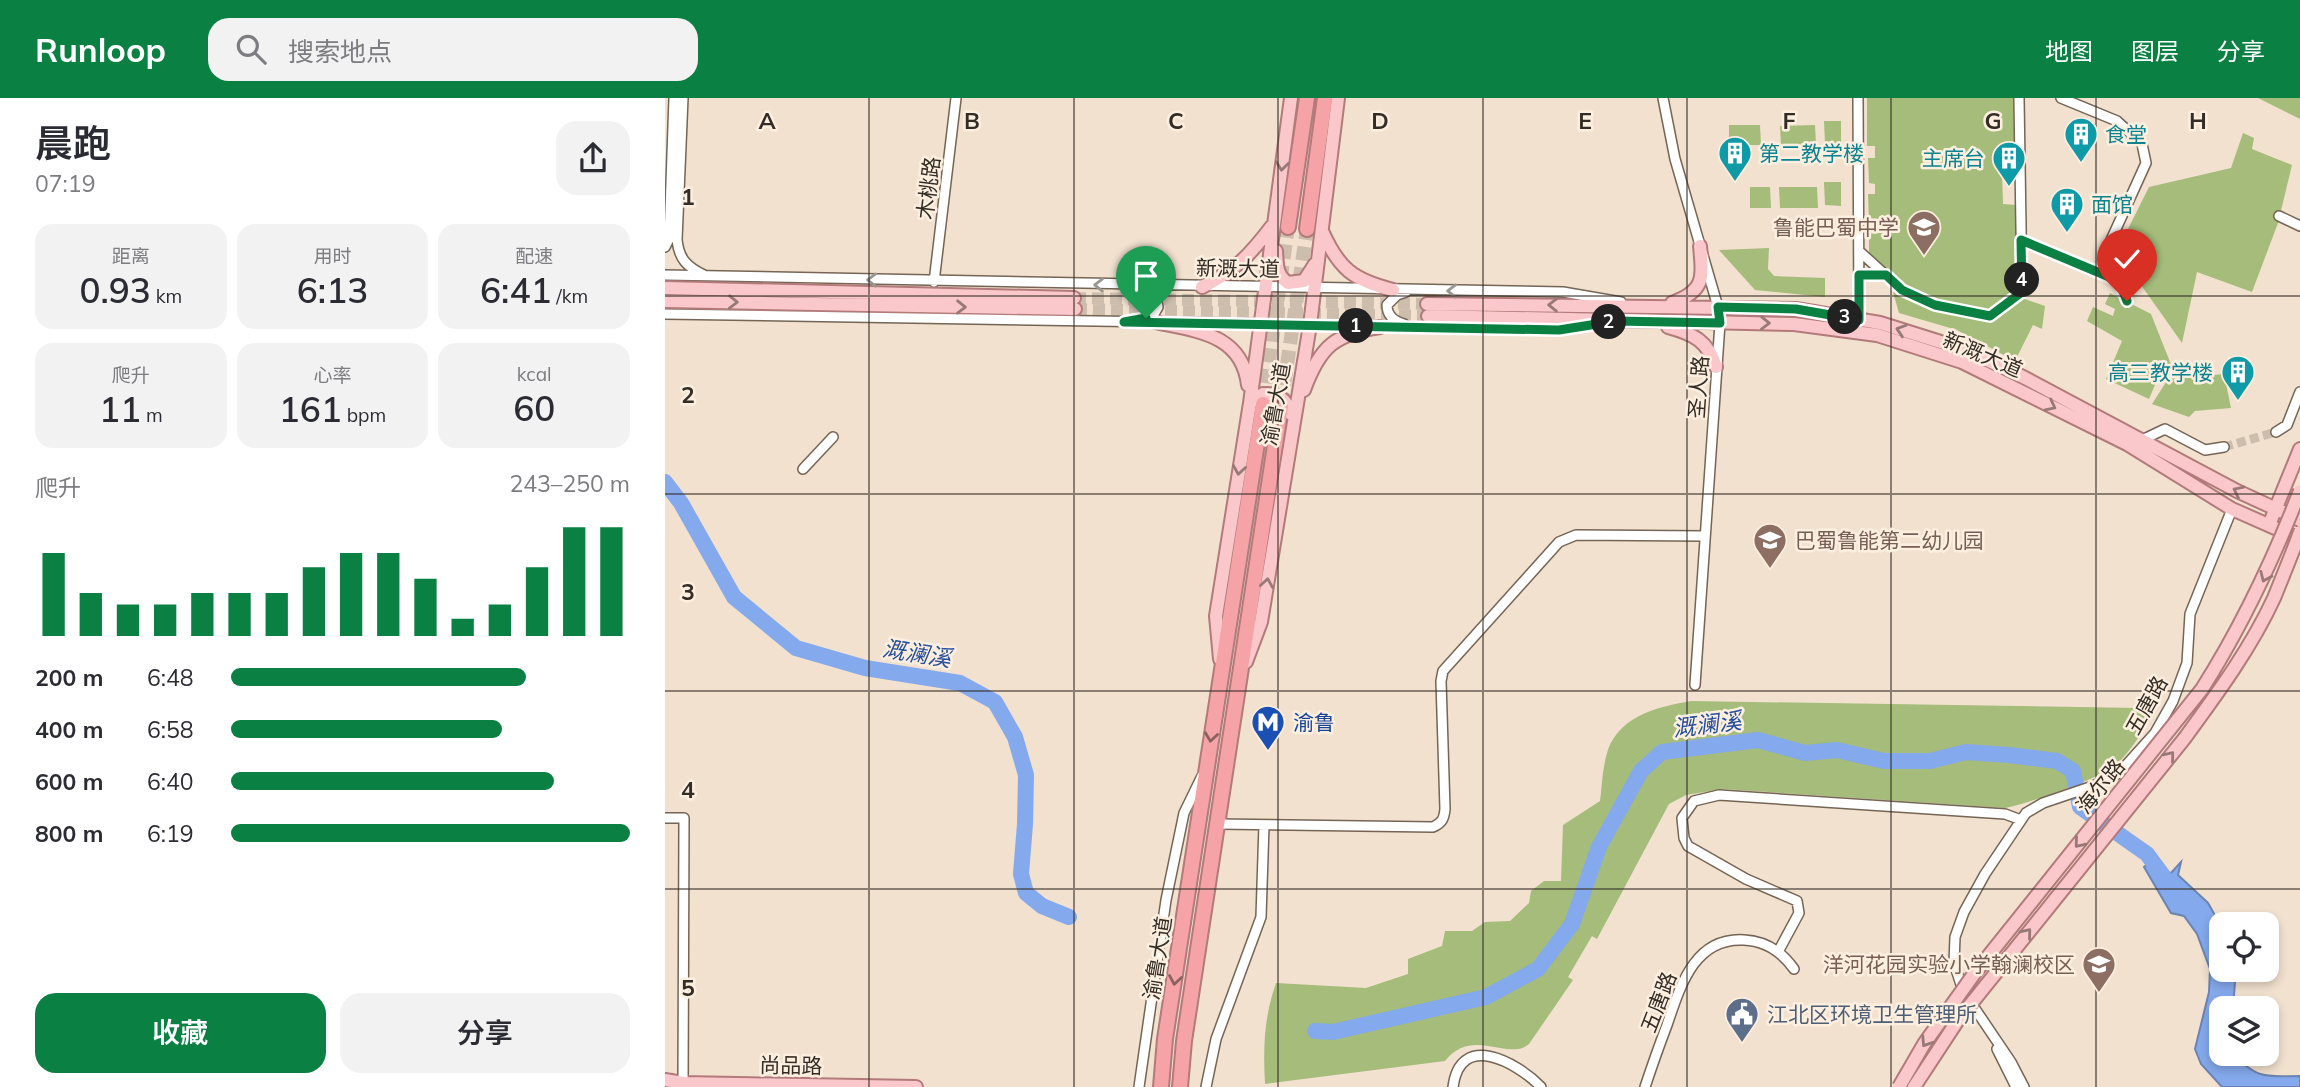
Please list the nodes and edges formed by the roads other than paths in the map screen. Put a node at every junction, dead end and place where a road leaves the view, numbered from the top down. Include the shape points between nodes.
1 (674, 98) edge
2 (683, 98) edge
3 (956, 98) edge
4 (1291, 98) edge
5 (1307, 98) edge
6 (1325, 98) edge
7 (1338, 98) edge
8 (1663, 98) edge
9 (1858, 98) edge
10 (2019, 98) edge
11 (2061, 98) edge
12 (2279, 216) dead end
13 (1281, 225) junction
14 (2300, 226) edge
15 (1307, 229) tunnel mouth
16 (1322, 231) junction
17 (2021, 240) junction
18 (1700, 246) junction
19 (665, 247) edge
20 (1859, 251) junction
21 (1318, 257) junction
22 (665, 275) edge
23 (1859, 275) junction
24 (1886, 275) junction
25 (706, 276) junction
26 (2119, 281) junction
27 (934, 282) junction
28 (1133, 285) junction
29 (1202, 287) junction
30 (665, 288) edge
31 (1265, 288) junction
32 (1314, 289) junction
33 (1393, 290) junction
34 (1415, 290) junction
35 (665, 301) edge
36 (2127, 301) dead end
37 (1641, 306) junction
38 (1665, 306) junction
39 (1718, 307) junction
40 (665, 314) edge
41 (1859, 320) junction
42 (1616, 321) junction
43 (1124, 322) junction
44 (1155, 322) junction
45 (1651, 322) junction
46 (1720, 323) junction
47 (1260, 324) junction
48 (1310, 325) junction
49 (1380, 327) junction
50 (1415, 328) junction
51 (1716, 368) junction
52 (2300, 392) edge
53 (1257, 404) junction
54 (1282, 406) tunnel mouth
55 (1293, 420) junction
56 (2276, 432) tunnel mouth
57 (834, 437) dead end
58 (2142, 440) junction
59 (2224, 447) tunnel mouth
60 (2300, 449) edge
61 (803, 468) dead end
62 (2300, 491) edge
63 (2275, 508) junction
64 (2232, 509) junction
65 (2300, 520) edge
66 (2269, 525) junction
67 (2300, 532) edge
68 (1704, 536) junction
69 (2300, 539) edge
70 (1242, 672) junction
71 (1695, 685) dead end
72 (1207, 765) junction
73 (665, 818) edge
74 (2021, 820) junction
75 (1219, 824) junction
76 (1264, 825) junction
77 (1778, 952) junction
78 (1794, 969) dead end
79 (1982, 1019) junction
80 (665, 1080) edge
81 (683, 1085) edge
82 (916, 1087) edge
83 (1139, 1087) edge
84 (1161, 1087) edge
85 (1179, 1087) edge
86 (1206, 1087) edge
87 (1453, 1087) edge
88 (1541, 1087) edge
89 (1645, 1087) edge
90 (1899, 1087) edge
91 (1914, 1087) edge
92 (2016, 1087) edge
93 (2024, 1087) edge

1 - 19 street via 669,239
2 - 25 street via 677,240 679,253 690,268
3 - 27 street, 木桃路
4 -> 13 main road, 渝鲁大道
5 - 13 highway, 渝鲁大道
6 - 15 highway
7 - 16 main road, 渝鲁大道
8 - 18 street, 圣人路
9 - 20 street
10 - 17 street
11 - 26 street via 2117,121 2142,144 2145,163 2106,251
12 - 14 street
13 - 21 main road via 1277,270 1282,278 1289,283 1304,281
13 - 29 main road via 1240,265
13 - 31 main road, 渝鲁大道
16 - 21 main road, 渝鲁大道
16 - 33 main road via 1335,258 1354,277
17 - 24 street via 2022,292 1990,316 1935,305 1902,290
17 - 26 street
18 - 38 main road via 1700,285
18 - 39 street, 圣人路
20 - 23 street
20 - 24 street
21 - 32 main road, 渝鲁大道
22 - 25 street, 新溉大道
23 - 24 street
23 - 41 street
27 -> 25 street, 新溉大道
26 - 36 street
28 -> 27 street, 新溉大道
28 - 29 street, 新溉大道
28 - 43 street via 1156,295 1158,307 1154,314
29 - 31 street, 新溉大道
35 -> 30 main road via 1075,304
31 - 32 street, 新溉大道
31 - 47 main road, 渝鲁大道
32 - 33 street, 新溉大道
32 - 48 main road, 渝鲁大道
33 - 34 street, 新溉大道
37 -> 34 street, 新溉大道 via 1563,292
34 - 50 street via 1387,305 1387,312 1398,322
37 - 38 main road, 新溉大道
37 -> 42 main road, 新溉大道 via 1427,310
38 - 39 main road, 新溉大道
39 - 41 main road, 新溉大道 via 1796,309
39 - 46 street, 圣人路
40 - 43 street, 新溉大道
58 -> 41 main road, 新溉大道 via 1966,350
42 - 45 main road, 新溉大道
42 - 50 street, 新溉大道 via 1559,330
43 - 44 street, 新溉大道
44 - 47 street, 新溉大道
44 - 53 main road via 1207,334 1235,351
45 - 46 main road, 新溉大道
45 - 51 main road via 1694,334 1707,346
46 - 51 street, 圣人路
46 -> 64 main road, 新溉大道 via 1794,324 1877,335 1962,362 2127,444
47 - 48 street, 新溉大道
47 - 53 main road, 渝鲁大道
48 - 49 street, 新溉大道
48 - 55 main road, 渝鲁大道
49 - 50 street, 新溉大道
49 - 55 main road via 1347,333 1331,344 1313,370
51 - 68 street, 圣人路
52 - 56 street via 2287,425
53 - 55 main road via 1263,394 1278,395
53 -> 72 highway, 渝鲁大道
54 - 70 highway, 渝鲁大道
70 -> 55 main road, 渝鲁大道 via 1261,622
57 - 61 street
58 - 59 street via 2165,429 2205,450
63 -> 58 main road, 新溉大道
60 - 63 main road
62 -> 90 main road, 海尔路, bridge via 2257,593 2202,689 1974,974
63 - 65 main road, 新溉大道
63 - 66 main road
64 - 66 main road, 新溉大道
64 - 74 street, 五唐路 via 2190,614 2187,663 2155,733 2119,773 2043,803
66 - 69 main road, 新溉大道
91 -> 67 main road, 海尔路, bridge via 1958,1020 2215,697 2273,599
68 - 71 street, 圣人路
68 - 76 street via 1576,535 1559,542 1443,671 1445,809 1440,824
70 - 75 highway, 渝鲁大道
72 - 83 street via 1184,813 1159,938
72 -> 84 highway, 渝鲁大道
73 - 81 street via 684,818
74 - 77 street via 2005,814 1719,795 1694,802 1682,818 1683,838 1689,846 1746,879 1797,901 1799,913
74 - 79 street, 五唐路 via 1985,874 1955,937 1954,962 1962,991
75 - 76 street
75 - 85 highway, 渝鲁大道
76 - 86 street via 1261,917 1216,1039
77 - 78 street, 五唐路
77 - 89 street, 五唐路 via 1751,941 1733,940 1714,945 1700,956 1679,989
79 - 92 street
79 - 93 street
80 - 81 main road, 尚品路
81 - 82 main road, 尚品路
87 - 88 street via 1461,1063 1480,1057 1518,1066

